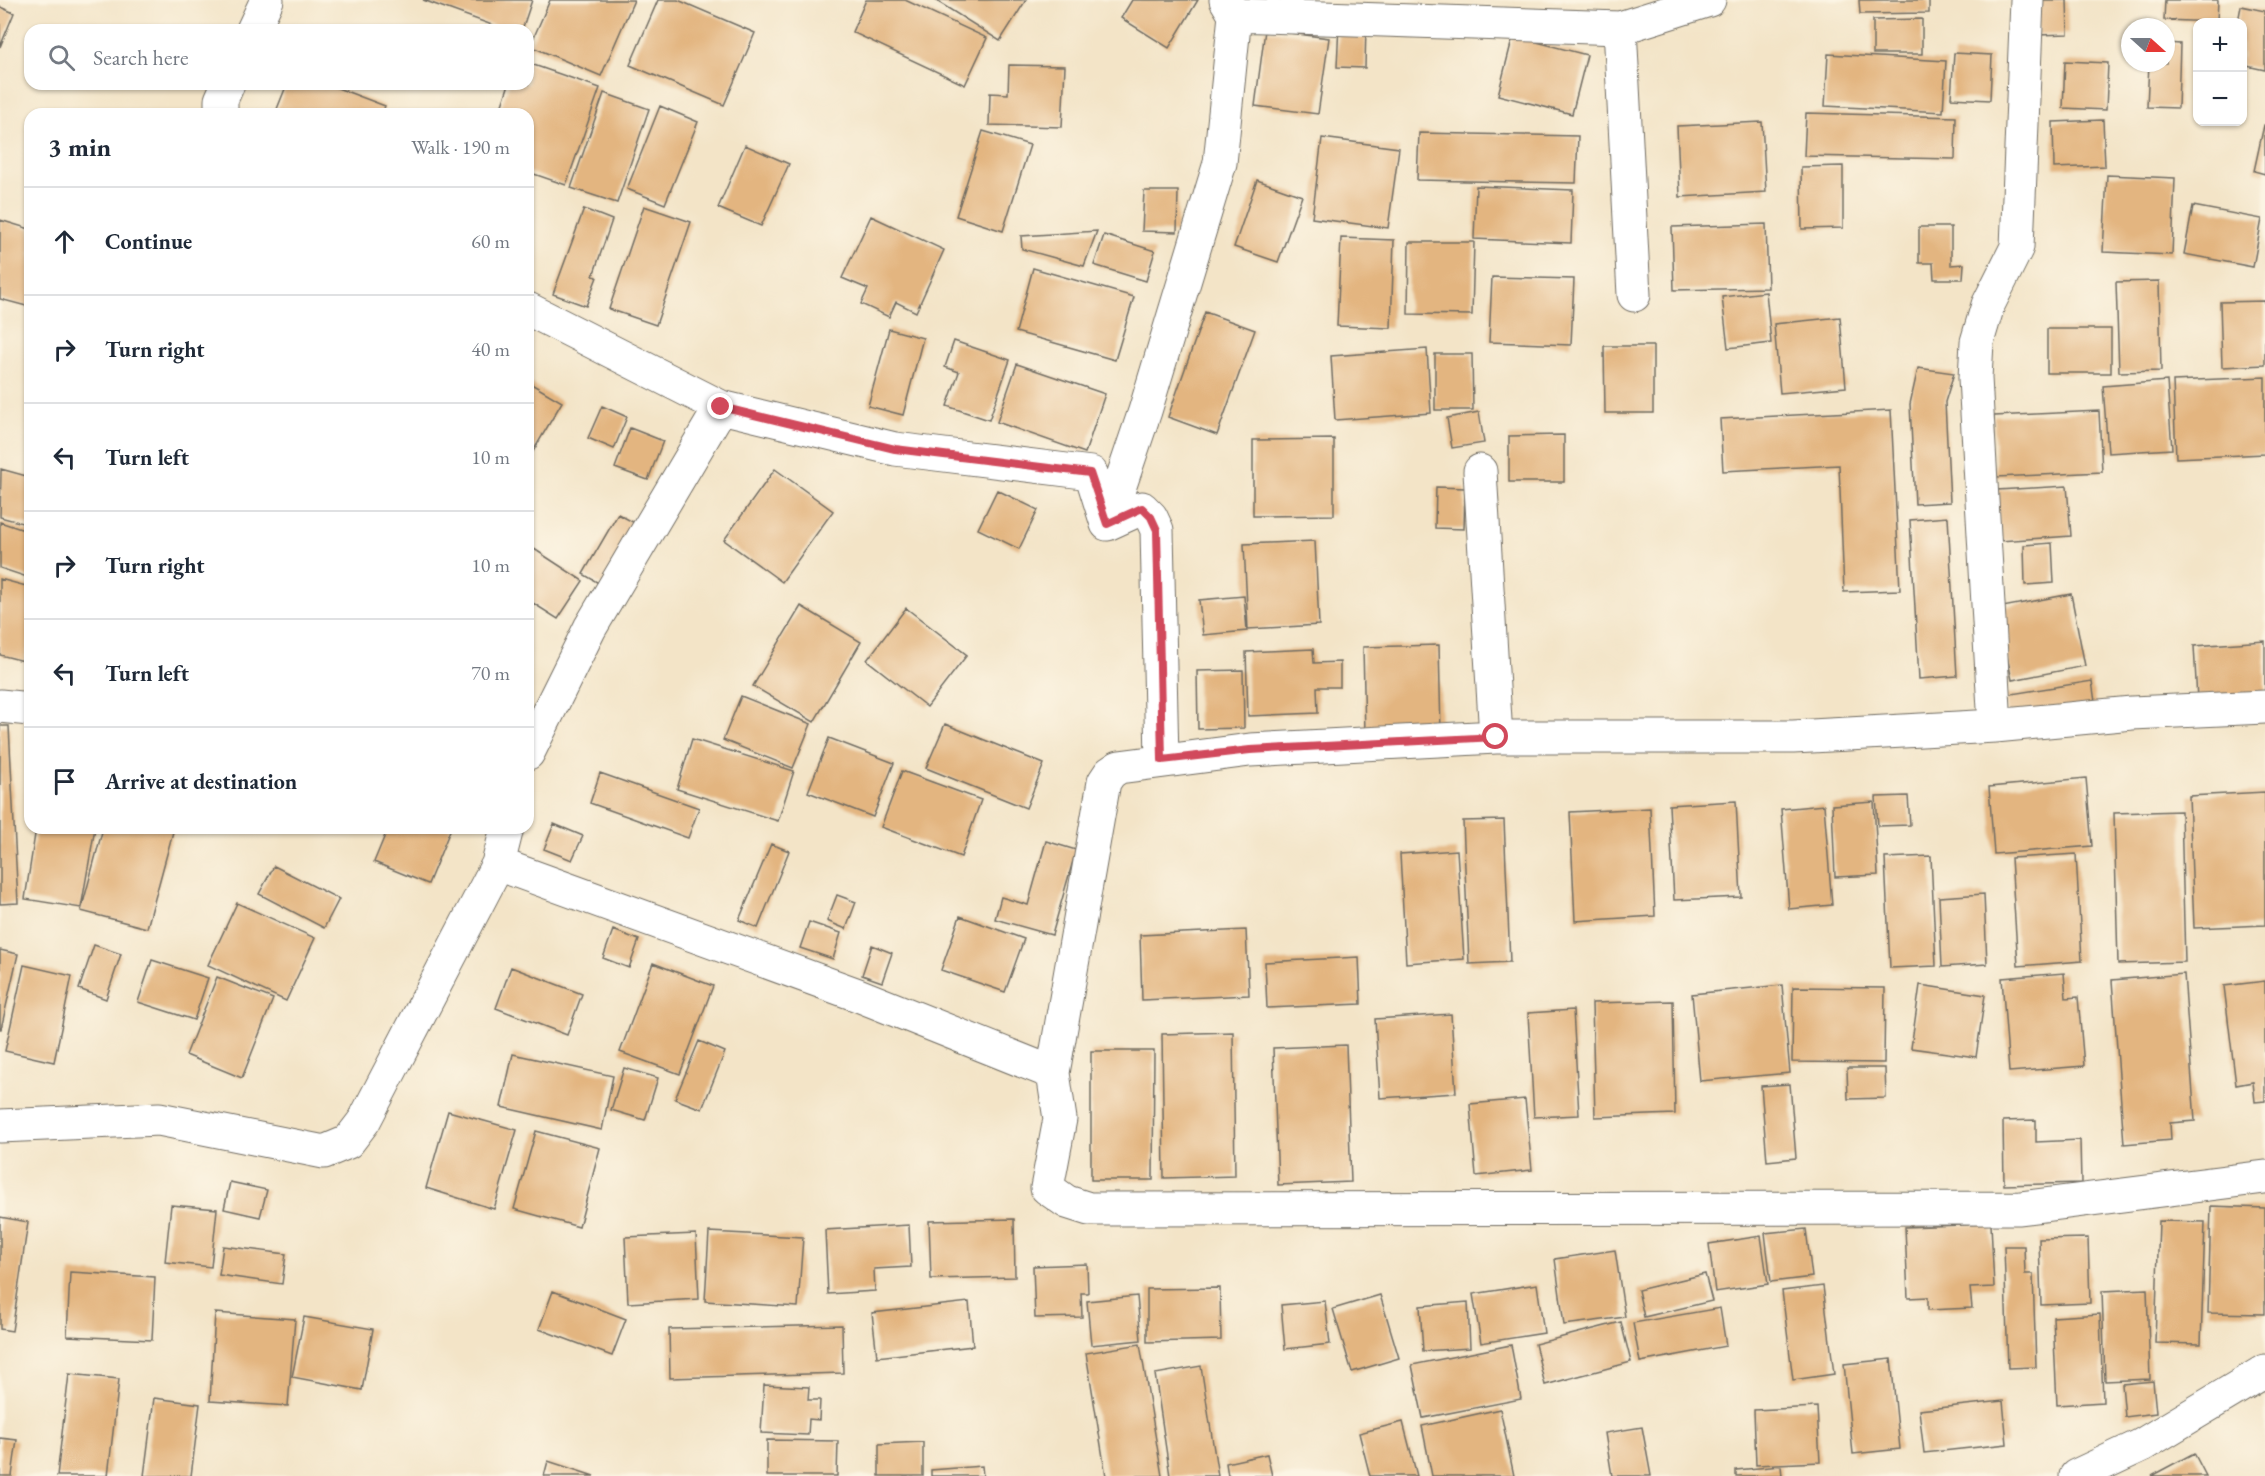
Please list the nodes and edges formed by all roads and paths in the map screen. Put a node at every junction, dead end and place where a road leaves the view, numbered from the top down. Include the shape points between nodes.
1 (267, 0) edge
2 (1709, 0) edge
3 (2028, 0) edge
4 (1231, 8) edge
5 (256, 24) edge
6 (1620, 28) junction
7 (225, 90) edge
8 (221, 108) edge
9 (1634, 295) dead end
10 (534, 312) edge
11 (721, 407) junction
12 (1480, 471) dead end
13 (1107, 524) junction
14 (0, 706) edge
15 (2265, 707) edge
16 (24, 708) edge
17 (1995, 726) junction
18 (1496, 737) junction
19 (534, 741) edge
20 (1162, 760) junction
21 (506, 834) edge
22 (498, 864) junction
23 (1053, 1073) junction
24 (0, 1126) edge
25 (2265, 1177) edge
26 (2265, 1371) edge
27 (2076, 1476) edge

1 - 5 street
2 - 6 street
3 - 17 street via 2017,247 1988,305 1977,342 1975,378
4 - 6 street
4 - 13 street via 1220,163 1146,411
6 - 9 street
7 - 8 street
10 - 11 street
11 - 13 street via 895,449 1090,473
11 - 19 street via 590,628
12 - 18 street
13 - 20 street via 1142,508 1157,530
14 - 16 street
15 - 17 street via 2132,713
17 - 18 street via 1793,737
18 - 20 street via 1250,750
20 - 23 street via 1119,767 1104,782
21 - 22 street
22 - 23 street via 858,995
22 - 24 street via 364,1121 348,1142 324,1152 159,1119
23 - 25 street via 1060,1119 1047,1188 1067,1202 1089,1209 2020,1208
26 - 27 street via 2142,1445

